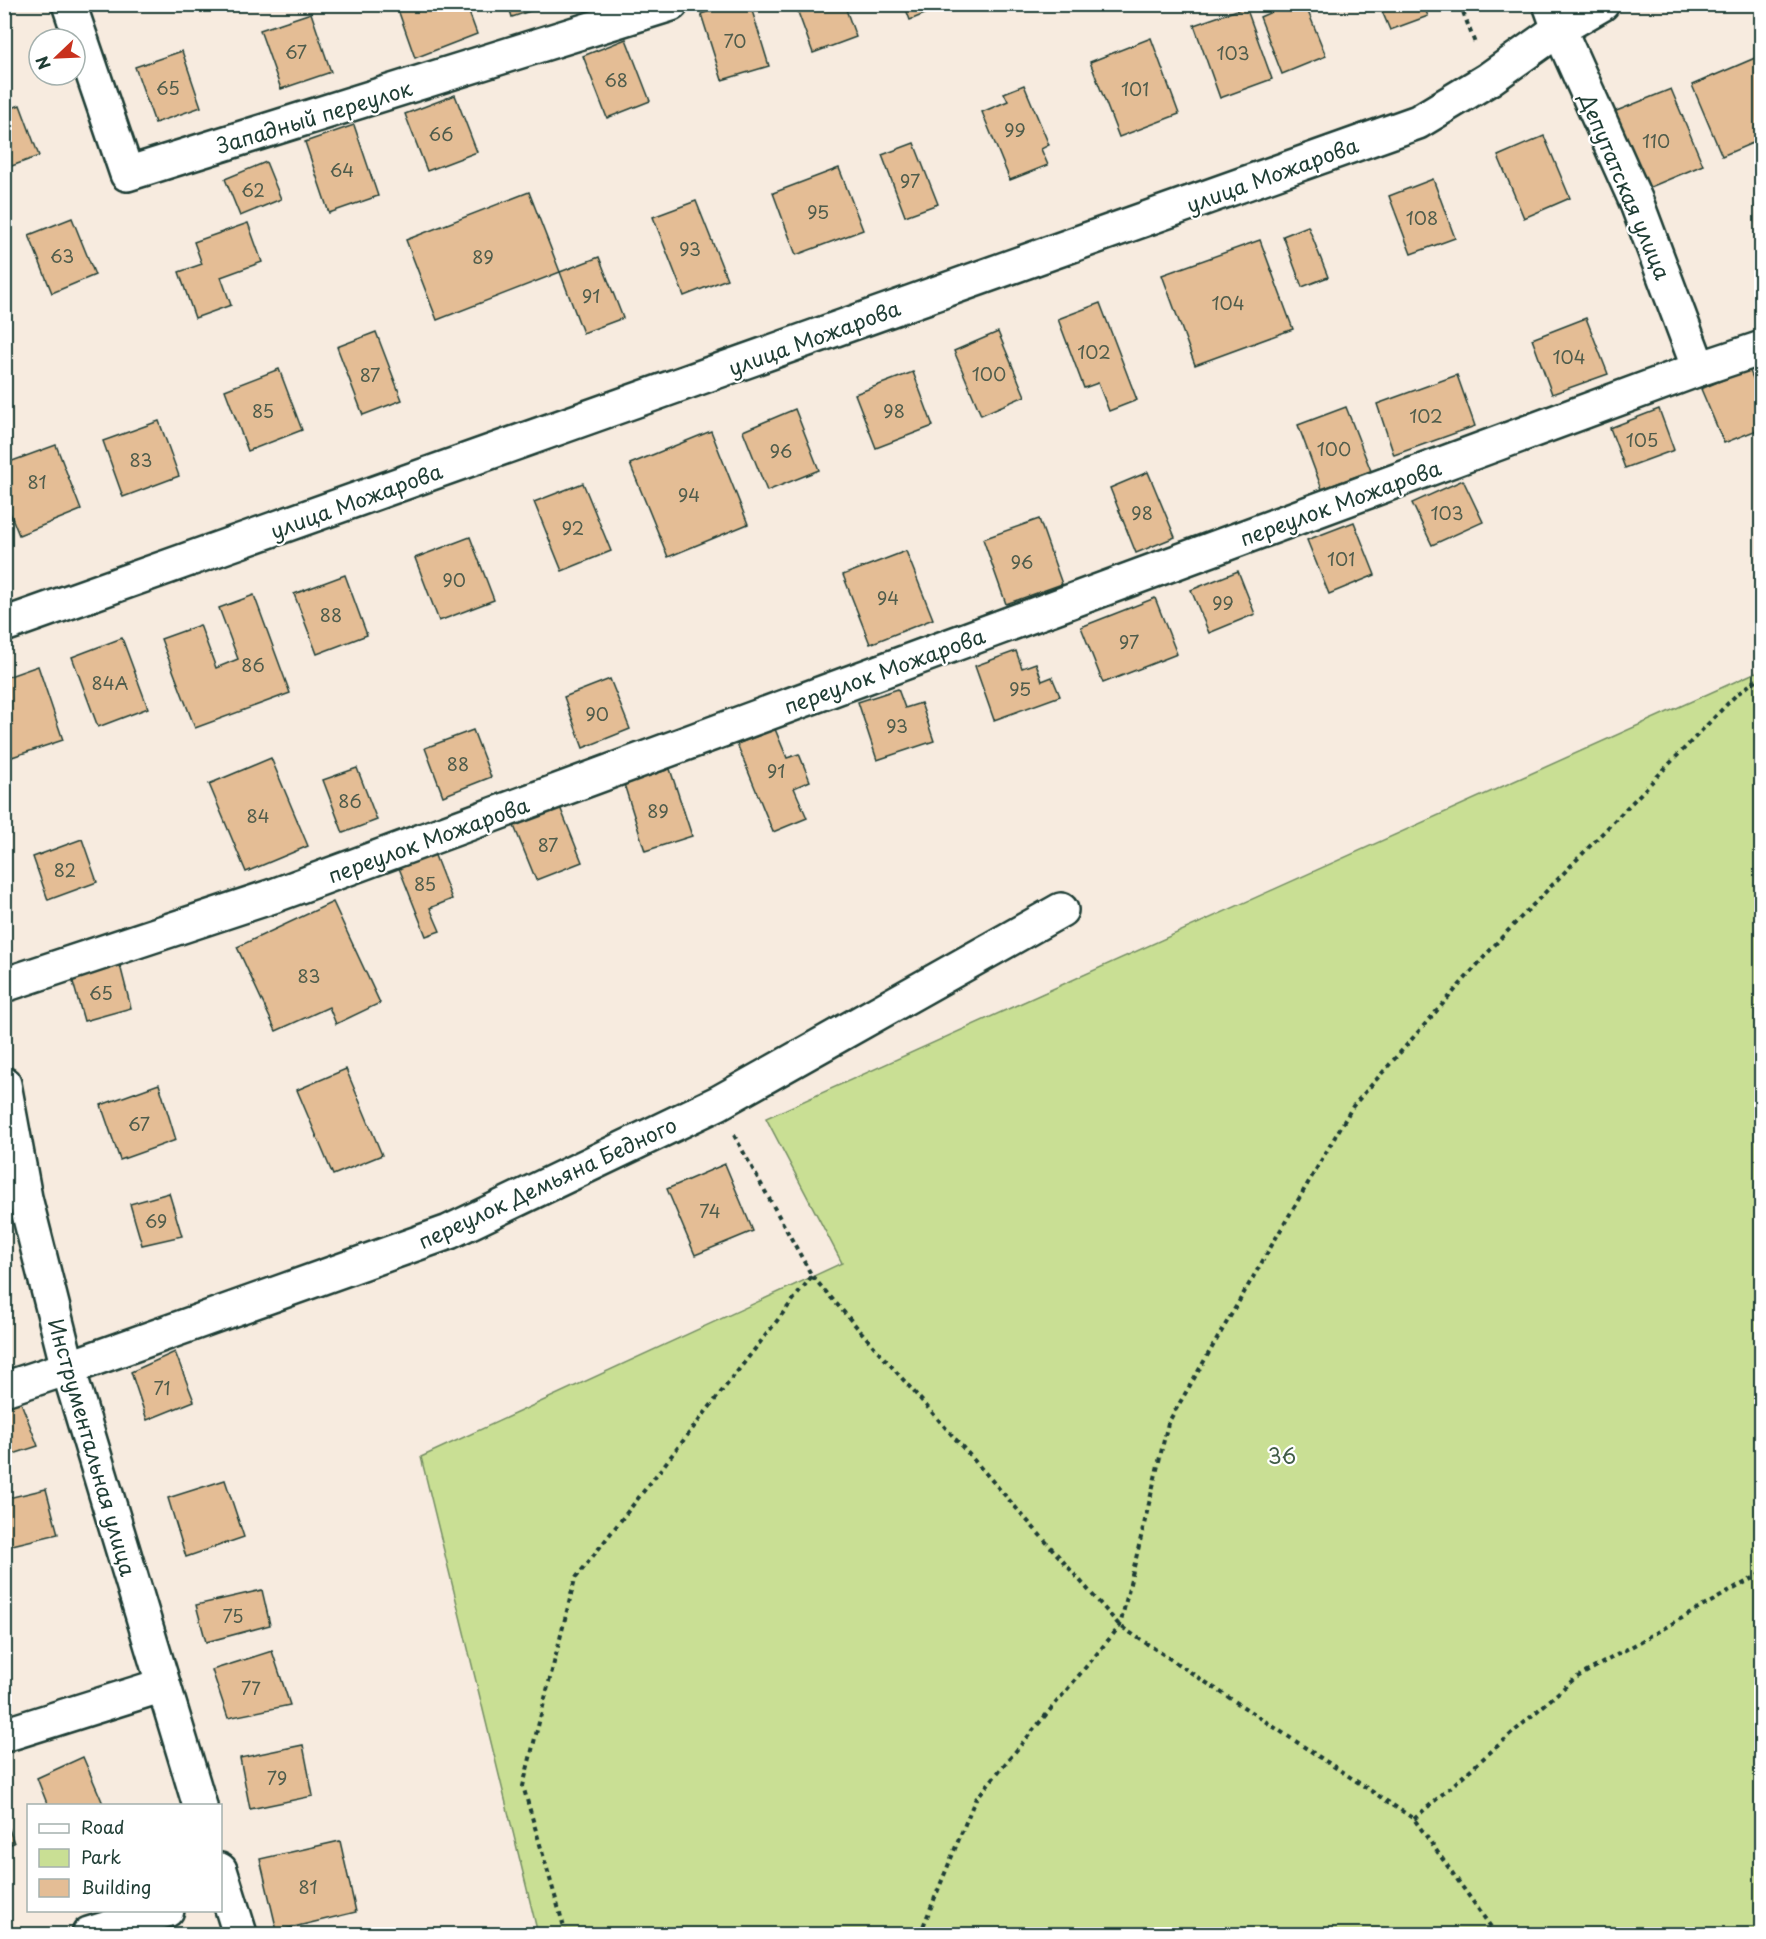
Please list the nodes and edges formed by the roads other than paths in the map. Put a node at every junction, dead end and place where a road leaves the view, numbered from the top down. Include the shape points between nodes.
1 (69, 4) edge
2 (671, 4) edge
3 (1602, 4) edge
4 (1555, 17) edge
5 (1761, 348) edge
6 (1699, 369) junction
7 (4, 626) edge
8 (1061, 910) dead end
9 (4, 985) edge
10 (4, 1084) edge
11 (15, 1201) edge
12 (68, 1368) junction
13 (4, 1389) edge
14 (163, 1685) junction
15 (4, 1735) edge
16 (199, 1804) edge
17 (223, 1885) edge
18 (163, 1912) edge
19 (89, 1935) edge
20 (240, 1935) edge

1 - 2 street, Западный переулок via 126,174
3 - 4 street, улица Можарова
4 - 6 street, Депутатская улица via 1636,201
4 - 7 street, улица Можарова via 1489,79 1419,122
5 - 6 street, переулок Можарова
6 - 9 street, переулок Можарова via 273,896
8 - 12 street, переулок Демьяна Бедного via 718,1103 449,1232
10 - 11 street, Инструментальная улица
11 - 12 street, Инструментальная улица
12 - 13 street, переулок Демьяна Бедного
12 - 14 street, Инструментальная улица
14 - 15 street
14 - 16 street, Инструментальная улица
17 - 20 street
18 - 19 street

